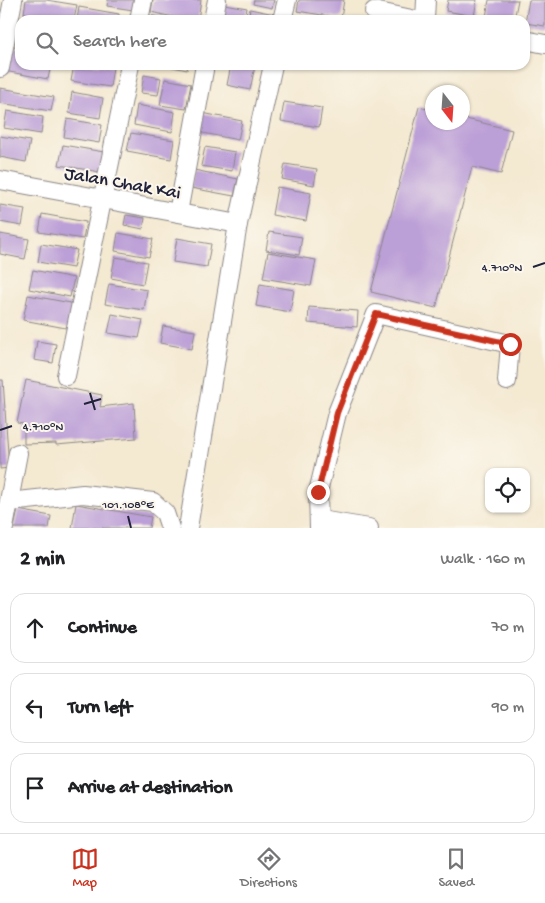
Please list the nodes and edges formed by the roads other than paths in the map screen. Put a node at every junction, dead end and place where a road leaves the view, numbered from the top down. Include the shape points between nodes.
1 (13, 0) edge
2 (143, 0) edge
3 (217, 0) edge
4 (287, 0) edge
5 (426, 0) edge
6 (374, 11) dead end
7 (140, 15) edge
8 (214, 15) edge
9 (283, 15) edge
10 (393, 15) edge
11 (425, 15) edge
12 (530, 41) edge
13 (545, 44) edge
14 (0, 68) edge
15 (129, 70) edge
16 (204, 70) edge
17 (272, 70) edge
18 (0, 180) edge
19 (103, 199) junction
20 (178, 213) junction
21 (238, 224) junction
22 (66, 376) dead end
23 (507, 381) dead end
24 (18, 452) dead end
25 (7, 492) edge
26 (319, 524) edge
27 (4, 528) edge
28 (170, 528) edge
29 (188, 528) edge
30 (369, 528) edge

1 - 14 street
2 - 7 street
3 - 8 street
4 - 9 street
5 - 11 street
6 - 10 street
12 - 13 street
15 - 19 street
16 - 20 street
17 - 21 street
18 - 19 street, Jalan Chak Kai
19 - 20 street, Jalan Chak Kai
19 - 22 street
20 - 21 street, Jalan Chak Kai
21 - 29 street
23 - 26 street via 510,344 376,314 337,413 318,492
24 - 25 street
25 - 27 street
25 - 28 street via 83,494 154,502 165,513
26 - 30 street

